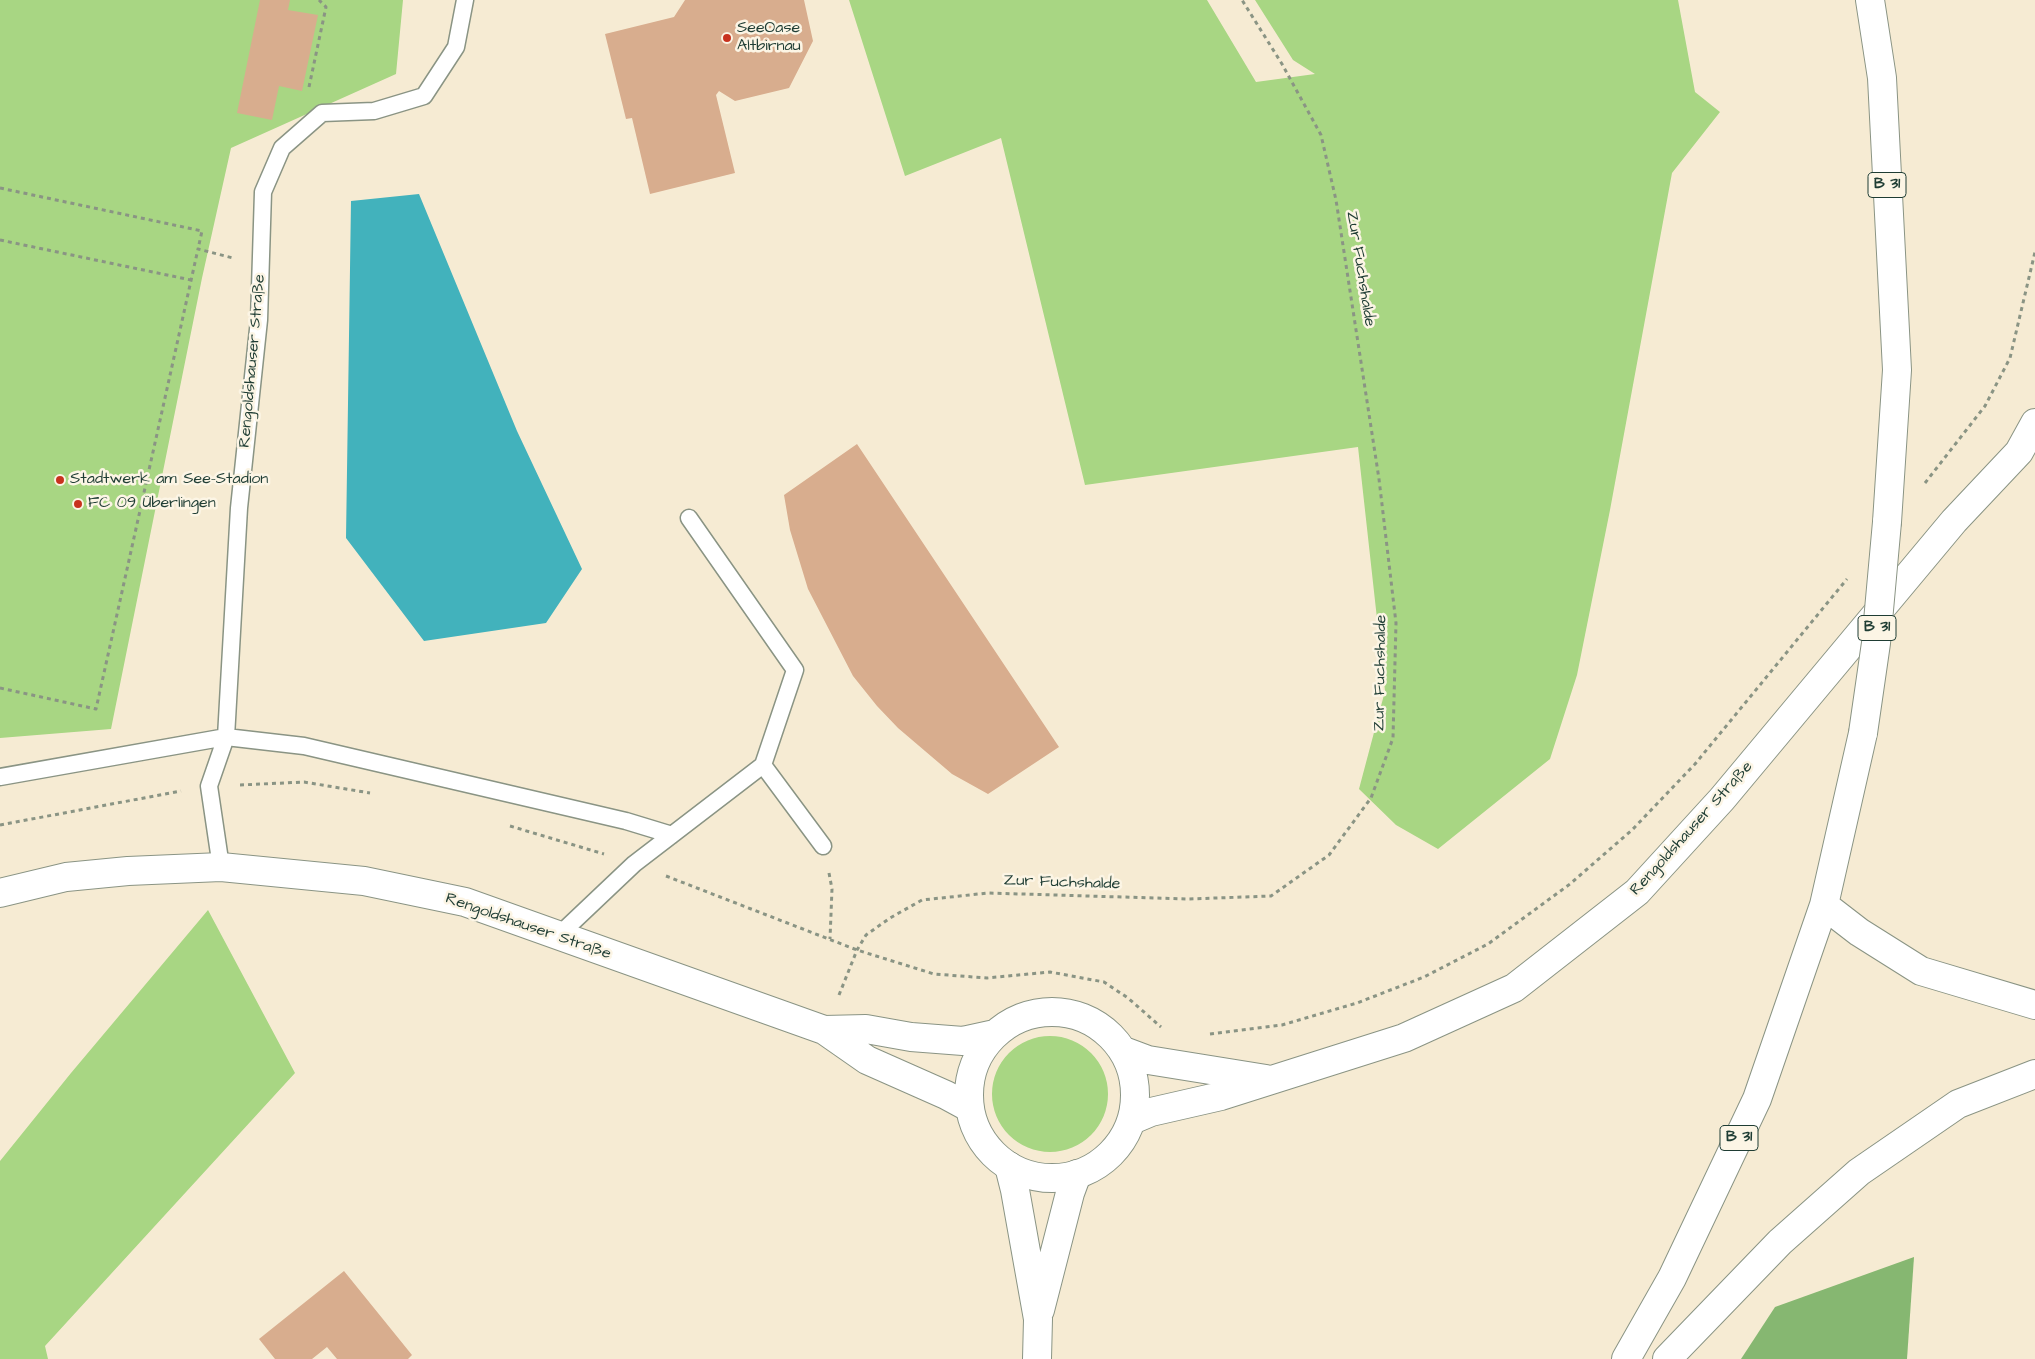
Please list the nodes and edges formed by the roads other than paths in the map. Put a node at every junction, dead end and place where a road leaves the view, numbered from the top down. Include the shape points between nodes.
1 (466, 0) edge
2 (1870, 0) edge
3 (2035, 423) edge
4 (2027, 449) edge
5 (689, 518) dead end
6 (226, 737) junction
7 (763, 765) junction
8 (0, 777) edge
9 (672, 835) junction
10 (823, 846) road end
11 (221, 867) junction
12 (0, 893) edge
13 (1824, 905) junction
14 (558, 936) junction
15 (2035, 1005) edge
16 (824, 1030) junction
17 (995, 1034) junction
18 (1124, 1051) junction
19 (2035, 1074) edge
20 (1273, 1080) junction
21 (970, 1108) junction
22 (1132, 1120) junction
23 (1009, 1166) junction
24 (1077, 1174) junction
25 (1038, 1319) junction
26 (1037, 1359) edge
27 (1626, 1359) edge
28 (1666, 1359) edge

1 - 6 lane, Rengoldshauser Straße via 456,47 424,96 374,111 322,113 282,148 262,192 259,320 239,508
2 - 13 street, B 31, bridge via 1882,78 1896,370 1876,643 1863,733
3 - 4 street, Rengoldshauser Straße
4 - 20 street, Rengoldshauser Straße via 1954,521 1722,799 1637,892 1514,988 1404,1038
5 - 7 lane via 795,670
6 - 8 lane
6 - 9 lane via 304,746 626,821
6 - 11 lane, Rengoldshauser Straße via 209,786
7 - 9 lane
7 - 10 lane
9 - 14 lane via 634,864
11 - 12 street, Rengoldshauser Straße via 128,871 66,878
11 - 14 street, Rengoldshauser Straße via 364,881 465,902
13 - 15 street via 1920,971
13 - 27 street, B 31 via 1757,1099 1672,1278
14 - 16 street, Rengoldshauser Straße
16 - 17 street, Rengoldshauser Straße via 866,1030 963,1041
16 - 21 street, Rengoldshauser Straße via 867,1060
17 - 18 street, Rengoldshauser Straße via 1032,1014 1074,1014 1110,1035
17 - 21 street, Rengoldshauser Straße via 978,1056 970,1081
18 - 20 street, Rengoldshauser Straße via 1148,1060
18 - 22 street, Rengoldshauser Straße via 1135,1085
19 - 28 street via 1958,1104 1859,1172 1780,1242
20 - 22 street, Rengoldshauser Straße via 1222,1096 1151,1112
21 - 23 street, Rengoldshauser Straße via 983,1141
22 - 24 street, Rengoldshauser Straße via 1124,1138 1111,1154
23 - 24 street, Rengoldshauser Straße via 1042,1177
23 - 25 street
24 - 25 street
25 - 26 street

